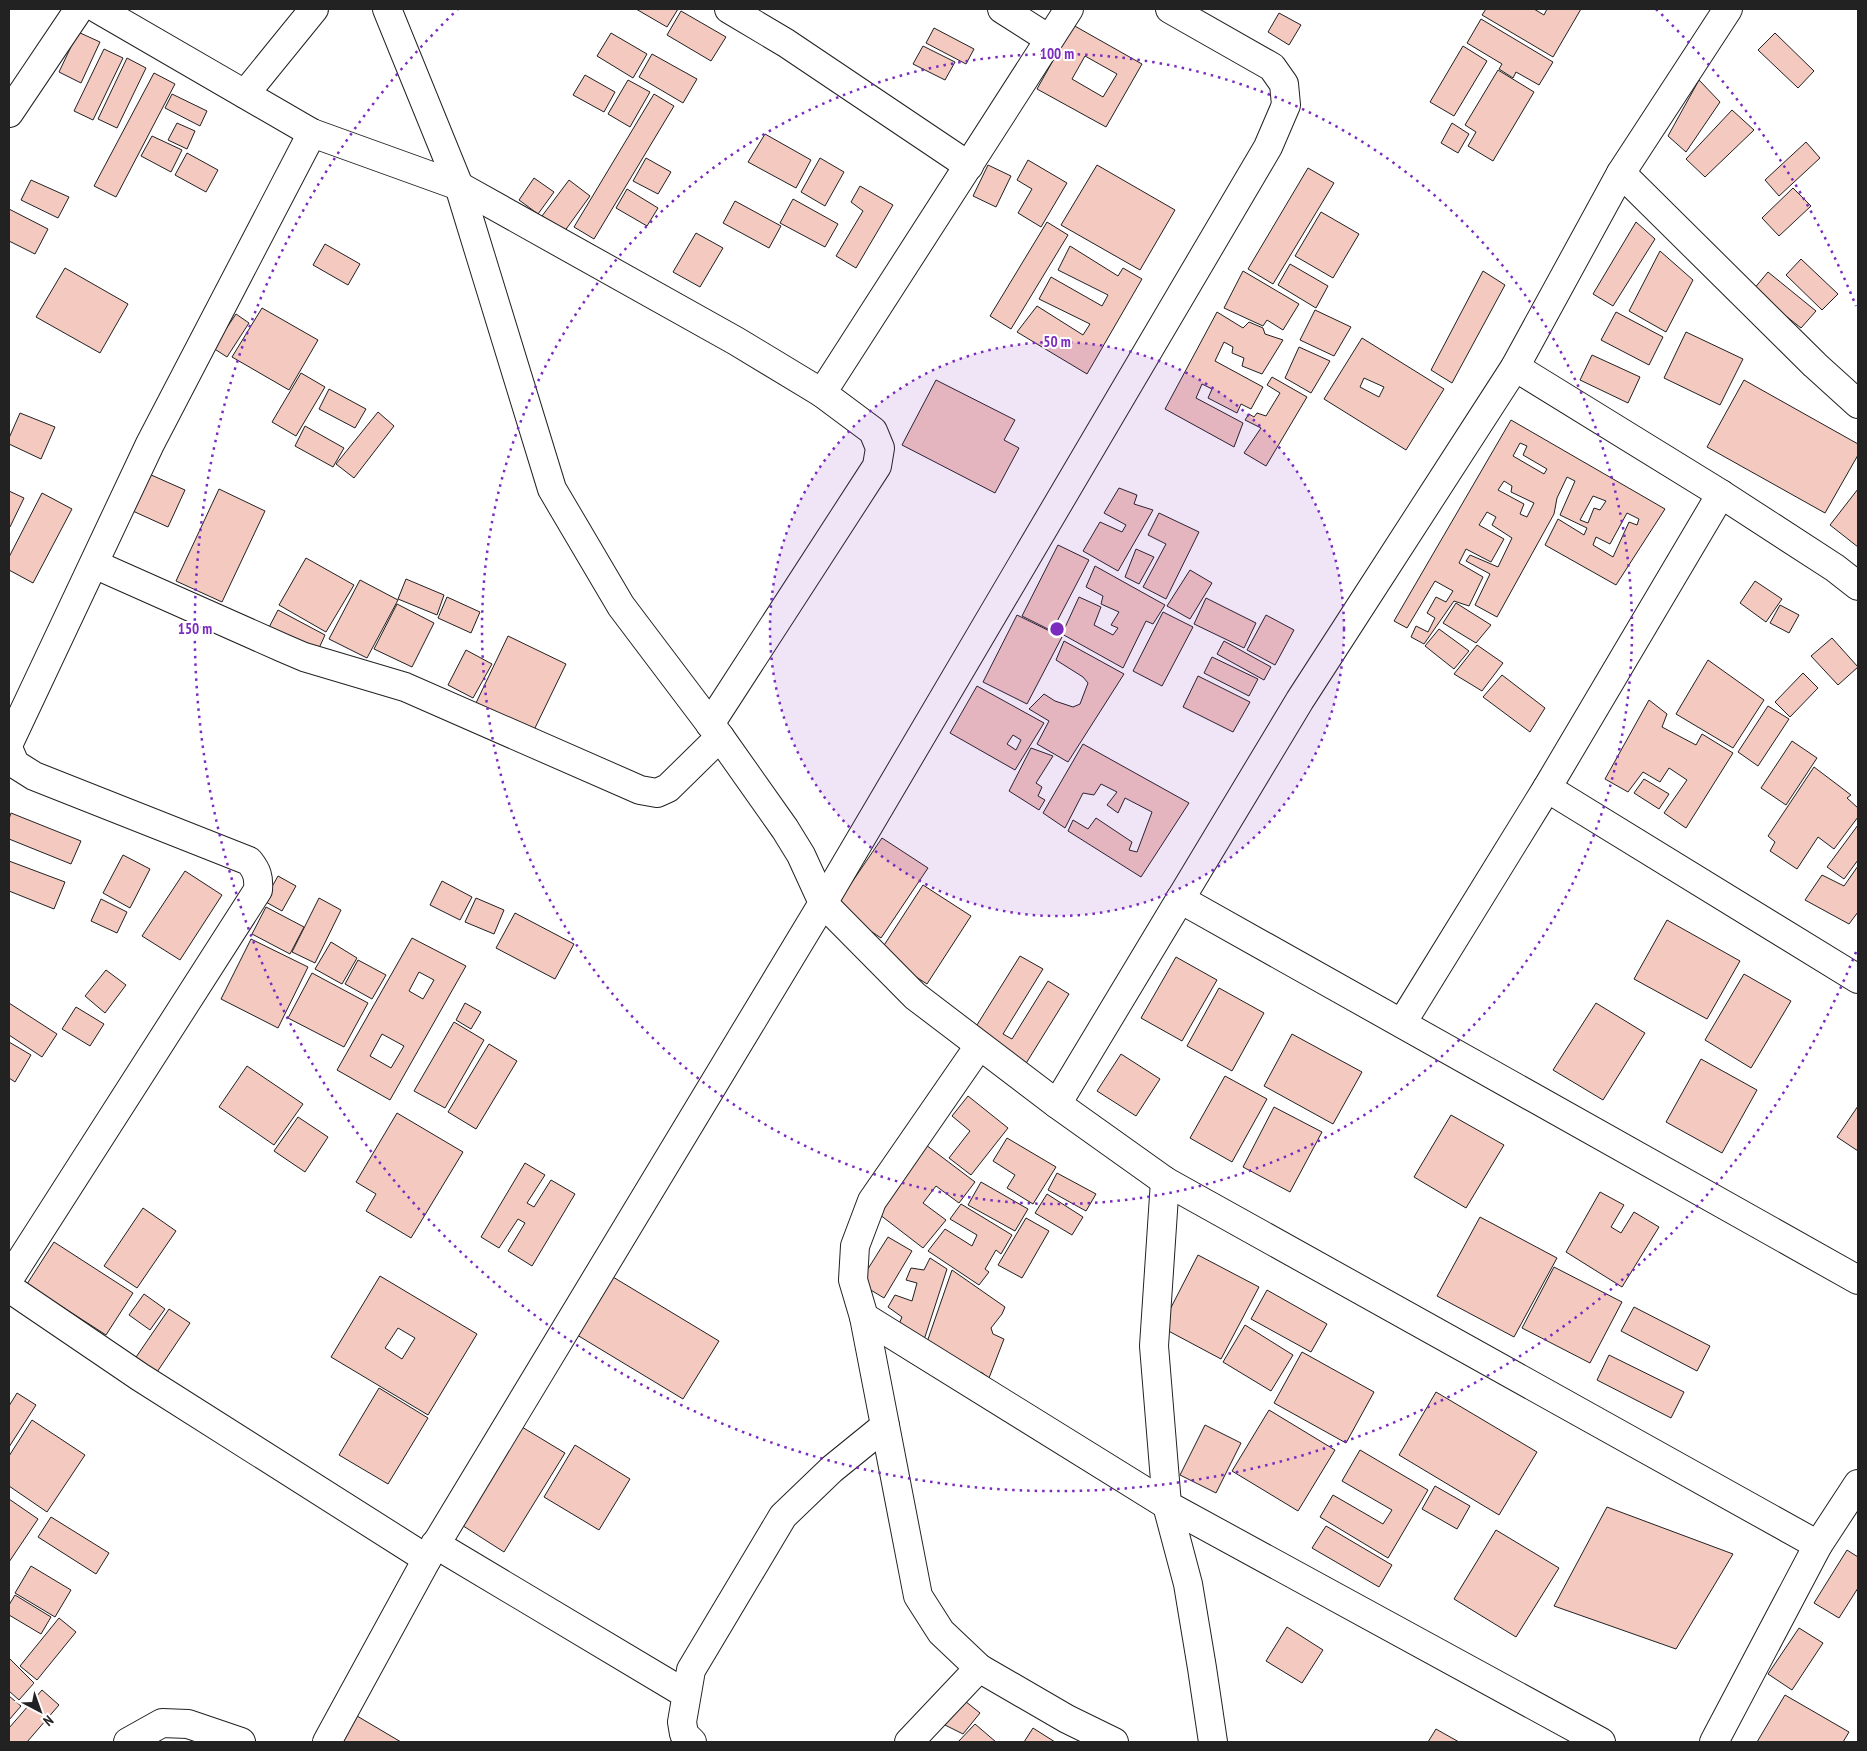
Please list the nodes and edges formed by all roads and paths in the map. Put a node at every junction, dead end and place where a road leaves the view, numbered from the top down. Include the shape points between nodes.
1 (79, 9) edge
2 (98, 9) edge
3 (314, 9) edge
4 (387, 9) edge
5 (729, 9) edge
6 (1002, 9) edge
7 (1069, 9) edge
8 (1170, 9) edge
9 (1728, 9) edge
10 (1049, 39) junction
11 (245, 94) junction
12 (9, 113) edge
13 (312, 133) junction
14 (969, 166) junction
15 (1621, 173) junction
16 (459, 186) junction
17 (1515, 367) junction
18 (822, 393) junction
19 (1858, 404) edge
20 (1721, 494) junction
21 (94, 564) junction
22 (1858, 586) edge
23 (715, 730) junction
24 (9, 743) edge
25 (9, 750) edge
26 (1547, 788) junction
27 (1180, 899) junction
28 (823, 903) junction
29 (1858, 979) edge
30 (1402, 1023) junction
31 (979, 1046) junction
32 (1057, 1104) junction
33 (1165, 1181) junction
34 (9, 1278) edge
35 (1858, 1280) edge
36 (9, 1288) edge
37 (864, 1317) junction
38 (885, 1426) junction
39 (1858, 1484) edge
40 (1167, 1505) junction
41 (1818, 1545) junction
42 (431, 1551) junction
43 (978, 1668) junction
44 (686, 1694) junction
45 (128, 1742) edge
46 (241, 1742) edge
47 (326, 1742) edge
48 (692, 1742) edge
49 (909, 1742) edge
50 (1114, 1742) edge
51 (1213, 1742) edge
52 (1601, 1742) edge
53 (1714, 1742) edge

1 - 12 street
2 - 11 street
3 - 11 street
4 - 16 street
5 - 14 street via 786,43
6 - 10 street
7 - 10 street
8 - 28 street via 1272,67 1284,84 1286,105 1268,147
9 - 15 street
10 - 14 street
11 - 13 street
13 - 16 street
13 - 21 street via 150,444
14 - 18 street
15 - 17 street
15 - 19 street
16 - 18 street via 736,341
16 - 23 street via 552,489 621,606
17 - 20 street
17 - 27 street via 1300,700
18 - 23 street via 874,431 880,448 877,466
20 - 22 street
20 - 26 street
21 - 23 street via 304,657 405,687 640,790 657,793 668,788
21 - 24 street
23 - 28 street via 801,855
25 - 34 street via 15,764 34,776 249,861 259,877 258,890
26 - 29 street
26 - 30 street
27 - 30 street
27 - 32 street
28 - 31 street via 915,996
28 - 42 street
30 - 35 street
31 - 32 street
31 - 37 street via 872,1201 855,1246 853,1280
32 - 33 street
33 - 40 street via 1154,1346
33 - 41 street
36 - 42 street via 140,1377
37 - 38 street
37 - 40 street
38 - 43 street via 918,1596 941,1632
38 - 44 street via 832,1469 783,1516 691,1670
39 - 41 street
40 - 51 street via 1188,1584
40 - 52 street
41 - 53 street
42 - 44 street
42 - 47 street
43 - 49 street
43 - 50 street
44 - 48 street via 682,1722 684,1734
45 - 46 street via 162,1723 188,1724

